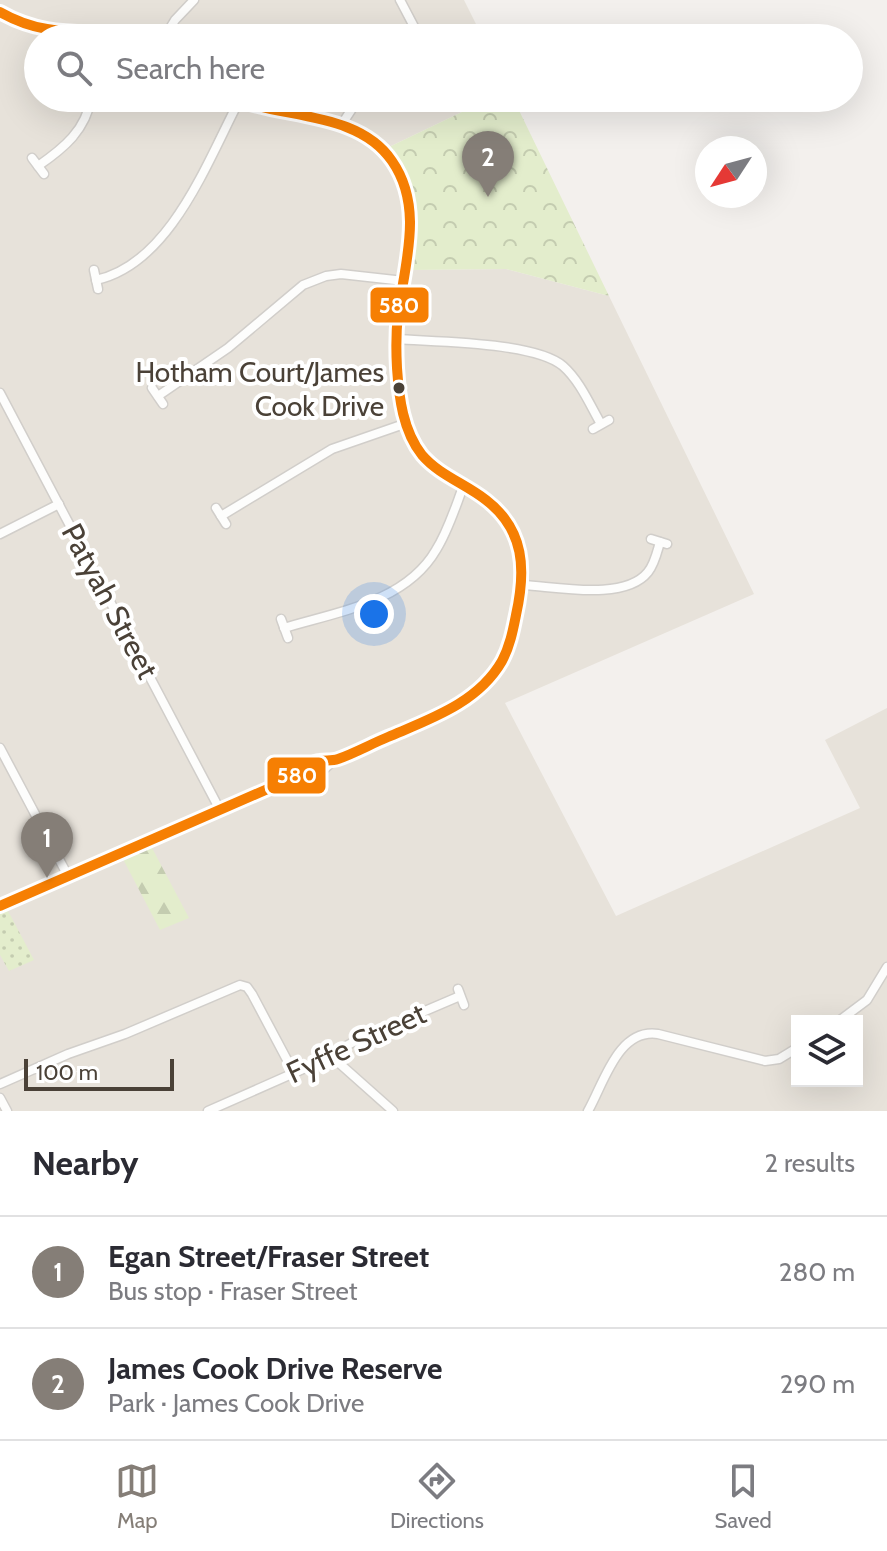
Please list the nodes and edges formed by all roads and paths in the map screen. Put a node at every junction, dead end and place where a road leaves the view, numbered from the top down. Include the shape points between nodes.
1 (194, 0) edge
2 (400, 0) edge
3 (0, 12) edge
4 (173, 24) edge
5 (413, 24) edge
6 (24, 26) edge
7 (87, 112) edge
8 (230, 112) edge
9 (274, 112) edge
10 (350, 112) edge
11 (342, 124) junction
12 (44, 174) dead end
13 (96, 280) dead end
14 (404, 281) junction
15 (397, 339) junction
16 (0, 393) edge
17 (158, 396) dead end
18 (407, 423) junction
19 (601, 424) dead end
20 (463, 487) junction
21 (59, 504) junction
22 (221, 516) dead end
23 (0, 534) edge
24 (659, 541) dead end
25 (524, 585) junction
26 (288, 638) dead end
27 (0, 748) edge
28 (220, 810) junction
29 (68, 876) junction
30 (0, 906) edge
31 (887, 967) edge
32 (461, 997) dead end
33 (847, 1015) edge
34 (791, 1052) edge
35 (330, 1055) junction
36 (294, 1073) junction
37 (0, 1084) edge
38 (0, 1098) edge
39 (7, 1111) edge
40 (208, 1111) edge
41 (393, 1111) edge
42 (588, 1111) edge

1 - 4 street
2 - 5 street
3 - 6 street
7 - 12 street via 63,148 35,162
8 - 13 street via 191,194 160,238 129,267
9 - 11 street
10 - 11 street
11 - 14 street via 383,149 403,179 412,214
14 - 15 street
14 - 17 street via 341,274 303,285 228,348
15 - 18 street
15 - 19 street via 545,355 568,371
16 - 21 street, Patyah Street
18 - 20 street via 429,463
18 - 22 street via 332,449
20 - 25 street via 492,504 508,523 520,546
20 - 26 street via 436,551 413,579 387,595 283,624
21 - 23 street
21 - 28 street, Patyah Street
24 - 25 street via 648,572 625,587
25 - 28 street via 507,651 470,697 333,761 318,775 295,777
27 - 29 street
28 - 29 street
29 - 30 street
31 - 33 street via 867,1000
32 - 35 street, Fyffe Street
34 - 42 street via 765,1061 644,1033 624,1045
35 - 36 street, Fyffe Street
35 - 41 street
36 - 37 street via 252,994 240,985
36 - 40 street, Fyffe Street
38 - 39 street

